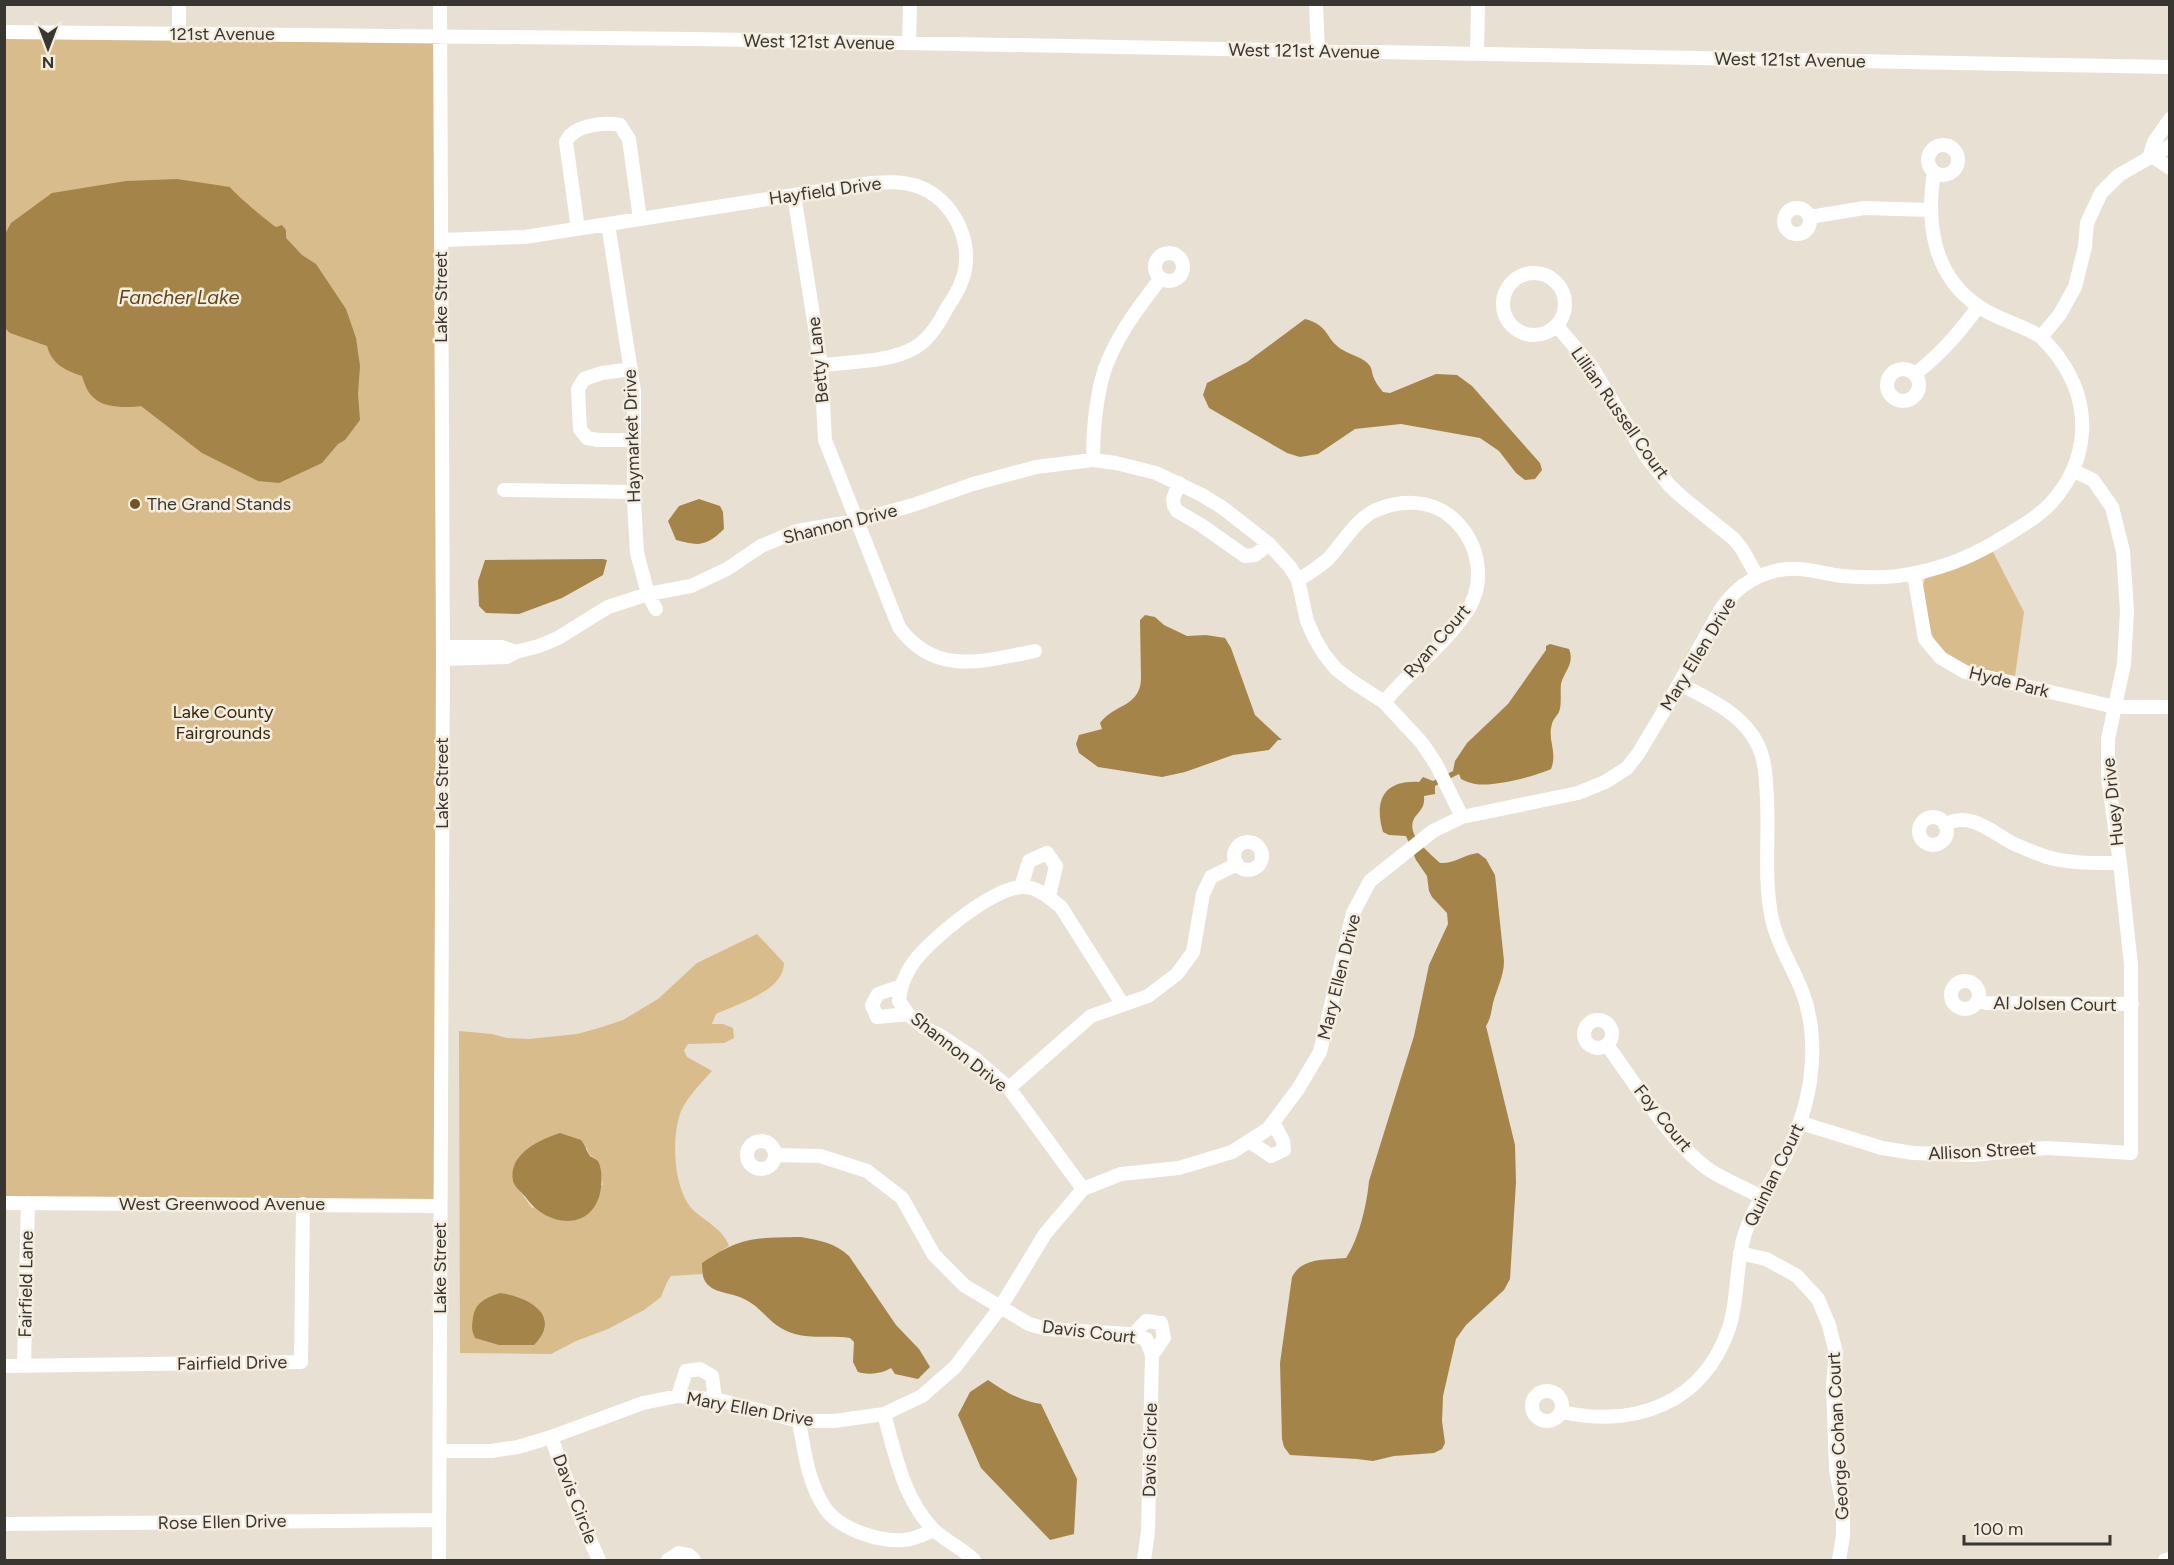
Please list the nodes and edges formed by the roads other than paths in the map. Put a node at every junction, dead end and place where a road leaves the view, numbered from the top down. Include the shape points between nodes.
1 (179, 4) edge
2 (440, 4) edge
3 (910, 4) edge
4 (1316, 4) edge
5 (1478, 4) edge
6 (4, 32) edge
7 (179, 34) junction
8 (440, 36) junction
9 (909, 44) junction
10 (1318, 51) junction
11 (1477, 54) junction
12 (2169, 67) edge
13 (2169, 118) edge
14 (2169, 146) edge
15 (2150, 155) junction
16 (2169, 168) edge
17 (1934, 172) dead end
18 (794, 195) junction
19 (1930, 210) junction
20 (1809, 217) dead end
21 (640, 219) junction
22 (608, 224) junction
23 (578, 229) junction
24 (441, 240) junction
25 (1161, 278) dead end
26 (1978, 307) junction
27 (1557, 326) junction
28 (2041, 337) junction
29 (821, 365) junction
30 (631, 369) junction
31 (1915, 374) dead end
32 (633, 440) junction
33 (1093, 460) junction
34 (2074, 471) junction
35 (1179, 483) junction
36 (504, 490) dead end
37 (634, 492) junction
38 (856, 520) junction
39 (1269, 544) junction
40 (1914, 574) junction
41 (1757, 576) junction
42 (1298, 580) junction
43 (648, 594) junction
44 (656, 609) dead end
45 (1035, 651) dead end
46 (443, 653) junction
47 (1680, 684) junction
48 (1384, 702) junction
49 (2115, 707) junction
50 (2169, 707) edge
51 (1462, 817) junction
52 (1945, 825) dead end
53 (2120, 863) junction
54 (1236, 864) dead end
55 (1022, 887) junction
56 (1049, 896) junction
57 (901, 986) junction
58 (1978, 1001) dead end
59 (2132, 1004) junction
60 (1123, 1005) junction
61 (908, 1014) junction
62 (1607, 1045) dead end
63 (1009, 1088) junction
64 (1273, 1122) junction
65 (1801, 1123) junction
66 (1249, 1141) junction
67 (2131, 1153) joint
68 (776, 1155) dead end
69 (1083, 1189) junction
70 (1761, 1197) junction
71 (4, 1203) edge
72 (28, 1203) junction
73 (303, 1204) junction
74 (440, 1206) junction
75 (1740, 1253) junction
76 (1000, 1308) junction
77 (1140, 1337) junction
78 (1152, 1355) junction
79 (24, 1365) junction
80 (4, 1366) edge
81 (678, 1396) junction
82 (715, 1399) junction
83 (1562, 1412) dead end
84 (884, 1414) junction
85 (800, 1421) junction
86 (551, 1437) junction
87 (441, 1451) junction
88 (440, 1520) junction
89 (4, 1524) edge
90 (934, 1530) junction
91 (439, 1560) edge
92 (599, 1560) edge
93 (668, 1560) edge
94 (694, 1560) edge
95 (974, 1560) edge
96 (1144, 1560) edge
97 (1839, 1560) edge

1 - 7 street
2 - 8 street, Lake Street
3 - 9 street
4 - 10 street
5 - 11 street
6 - 7 street, 121st Avenue
7 - 8 street, 121st Avenue
8 - 9 street, West 121st Avenue
8 - 24 street, Lake Street
9 - 10 street, West 121st Avenue
10 - 11 street, West 121st Avenue
11 - 12 street, West 121st Avenue
13 - 15 street
14 - 15 street
15 - 16 street
15 - 28 street via 2119,175 2101,193 2087,223 2076,287
17 - 19 street
18 - 21 street, Hayfield Drive
18 - 29 street, Betty Lane
18 - 29 street, Hayfield Drive via 896,181 918,186 936,196 948,209 966,245 964,272 957,291 930,335 916,347 891,357
19 - 20 street via 1864,208
19 - 26 street via 1939,259 1959,289
21 - 22 street, Hayfield Drive
21 - 23 street via 629,139 620,125 612,123 576,129 566,142
22 - 23 street, Hayfield Drive
22 - 30 street, Haymarket Drive
23 - 24 street, Hayfield Drive via 508,239
24 - 46 street, Lake Street
25 - 33 street via 1119,338 1101,380 1093,425
26 - 28 street
26 - 31 street via 1953,339
27 - 27 street via 1565,307 1561,288 1545,275 1515,278 1503,295 1504,316 1510,325 1528,335 1548,332
27 - 41 street, Lillian Russell Court via 1591,366 1655,468 1683,498 1734,539
28 - 34 street, Mary Ellen Drive via 2064,366 2082,411 2083,441
29 - 38 street, Betty Lane via 825,440
30 - 32 street, Haymarket Drive
30 - 32 street via 584,379 578,388 580,429 587,438
32 - 37 street, Haymarket Drive
33 - 35 street, Shannon Drive via 1136,467
33 - 38 street, Shannon Drive via 1036,467
34 - 40 street, Mary Ellen Drive via 2050,504 1989,547
34 - 49 street, Huey Drive via 2093,480 2112,507 2123,552 2127,611 2124,664
35 - 39 street, Shannon Drive via 1223,508
35 - 39 street via 1173,499 1177,511 1245,556 1255,555
36 - 37 street
37 - 43 street, Haymarket Drive via 637,553
38 - 43 street, Shannon Drive via 797,531 761,546 727,569 691,586
38 - 45 street, Betty Lane via 899,627 926,654 985,661
39 - 42 street, Shannon Drive
40 - 41 street, Mary Ellen Drive via 1843,576 1791,568
40 - 49 street, Hyde Park via 1925,639 1941,658 1965,672
41 - 47 street, Mary Ellen Drive via 1741,586 1720,609
42 - 48 street, Shannon Drive via 1307,621 1323,654 1336,669
42 - 48 street, Ryan Court via 1326,561 1362,520 1389,505 1403,502 1434,506 1447,513 1466,533 1479,567 1474,596 1466,613
43 - 44 street, Haymarket Drive
43 - 46 street, Shannon Drive via 608,607 558,639 516,652 502,646
46 - 74 street, Lake Street
47 - 51 street, Mary Ellen Drive via 1638,754 1627,768 1605,782 1578,793
47 - 65 street, Quinlan Court via 1729,710 1752,735 1762,754 1771,914 1781,948 1802,990 1812,1028 1810,1080
48 - 51 street, Shannon Drive via 1422,743
49 - 50 street, Hyde Park
49 - 53 street, Huey Drive via 2108,739 2108,778
51 - 64 street, Mary Ellen Drive via 1433,831 1370,881 1353,913 1320,1052
52 - 53 street via 1969,820 2031,852 2059,860
53 - 59 street, Huey Drive
54 - 60 street via 1211,877 1203,894 1192,952 1177,974 1148,996
55 - 56 street
55 - 56 street via 1029,861 1047,853 1056,866
55 - 57 street via 977,906 924,949
56 - 60 street via 1061,907
57 - 61 street, Shannon Drive via 899,1001
57 - 61 street via 878,994 872,1005 877,1017
58 - 59 street, Al Jolsen Court
59 - 67 street, Huey Drive
60 - 63 street via 1091,1016
61 - 63 street, Shannon Drive via 974,1058
62 - 70 street, Foy Court via 1690,1154
63 - 69 street, Shannon Drive
64 - 66 street, Mary Ellen Drive
64 - 66 street via 1284,1150 1271,1156
65 - 67 street, Allison Street via 1882,1148 1913,1153 1972,1155 2047,1148
65 - 70 street, Quinlan Court
66 - 69 street, Mary Ellen Drive via 1232,1152 1179,1168 1121,1174
68 - 76 street, Davis Court via 820,1156 867,1171 902,1198 934,1255 965,1286
69 - 76 street, Mary Ellen Drive via 1045,1234
70 - 75 street, Quinlan Court
71 - 72 street, West Greenwood Avenue
72 - 73 street, West Greenwood Avenue
72 - 79 street, Fairfield Lane
73 - 74 street, West Greenwood Avenue
73 - 79 street, Fairfield Drive via 301,1362
74 - 87 street, Lake Street
75 - 83 street, Quinlan Court via 1729,1327 1701,1378 1676,1398 1637,1414 1602,1418
75 - 97 street, George Cohan Court via 1766,1259 1797,1276 1818,1299 1829,1325 1836,1353 1836,1469 1843,1508
76 - 77 street, Davis Court via 1046,1329
76 - 84 street, Mary Ellen Drive via 955,1367 922,1396
77 - 78 street, Davis Circle
77 - 78 street via 1146,1321 1161,1323 1164,1338
78 - 96 street, Davis Circle
79 - 80 street, Fairfield Drive
81 - 82 street, Mary Ellen Drive
81 - 82 street via 686,1371 700,1369 712,1376
81 - 86 street, Mary Ellen Drive via 643,1403
82 - 85 street, Mary Ellen Drive
84 - 85 street, Mary Ellen Drive
84 - 90 street via 903,1480 916,1508
85 - 90 street via 811,1478 825,1510 847,1527 875,1538 905,1540
86 - 87 street, Mary Ellen Drive via 491,1451
86 - 92 street, Davis Circle
87 - 88 street, Lake Street
88 - 89 street, Rose Ellen Drive
88 - 91 street, Lake Street
90 - 95 street
93 - 94 street via 680,1553

